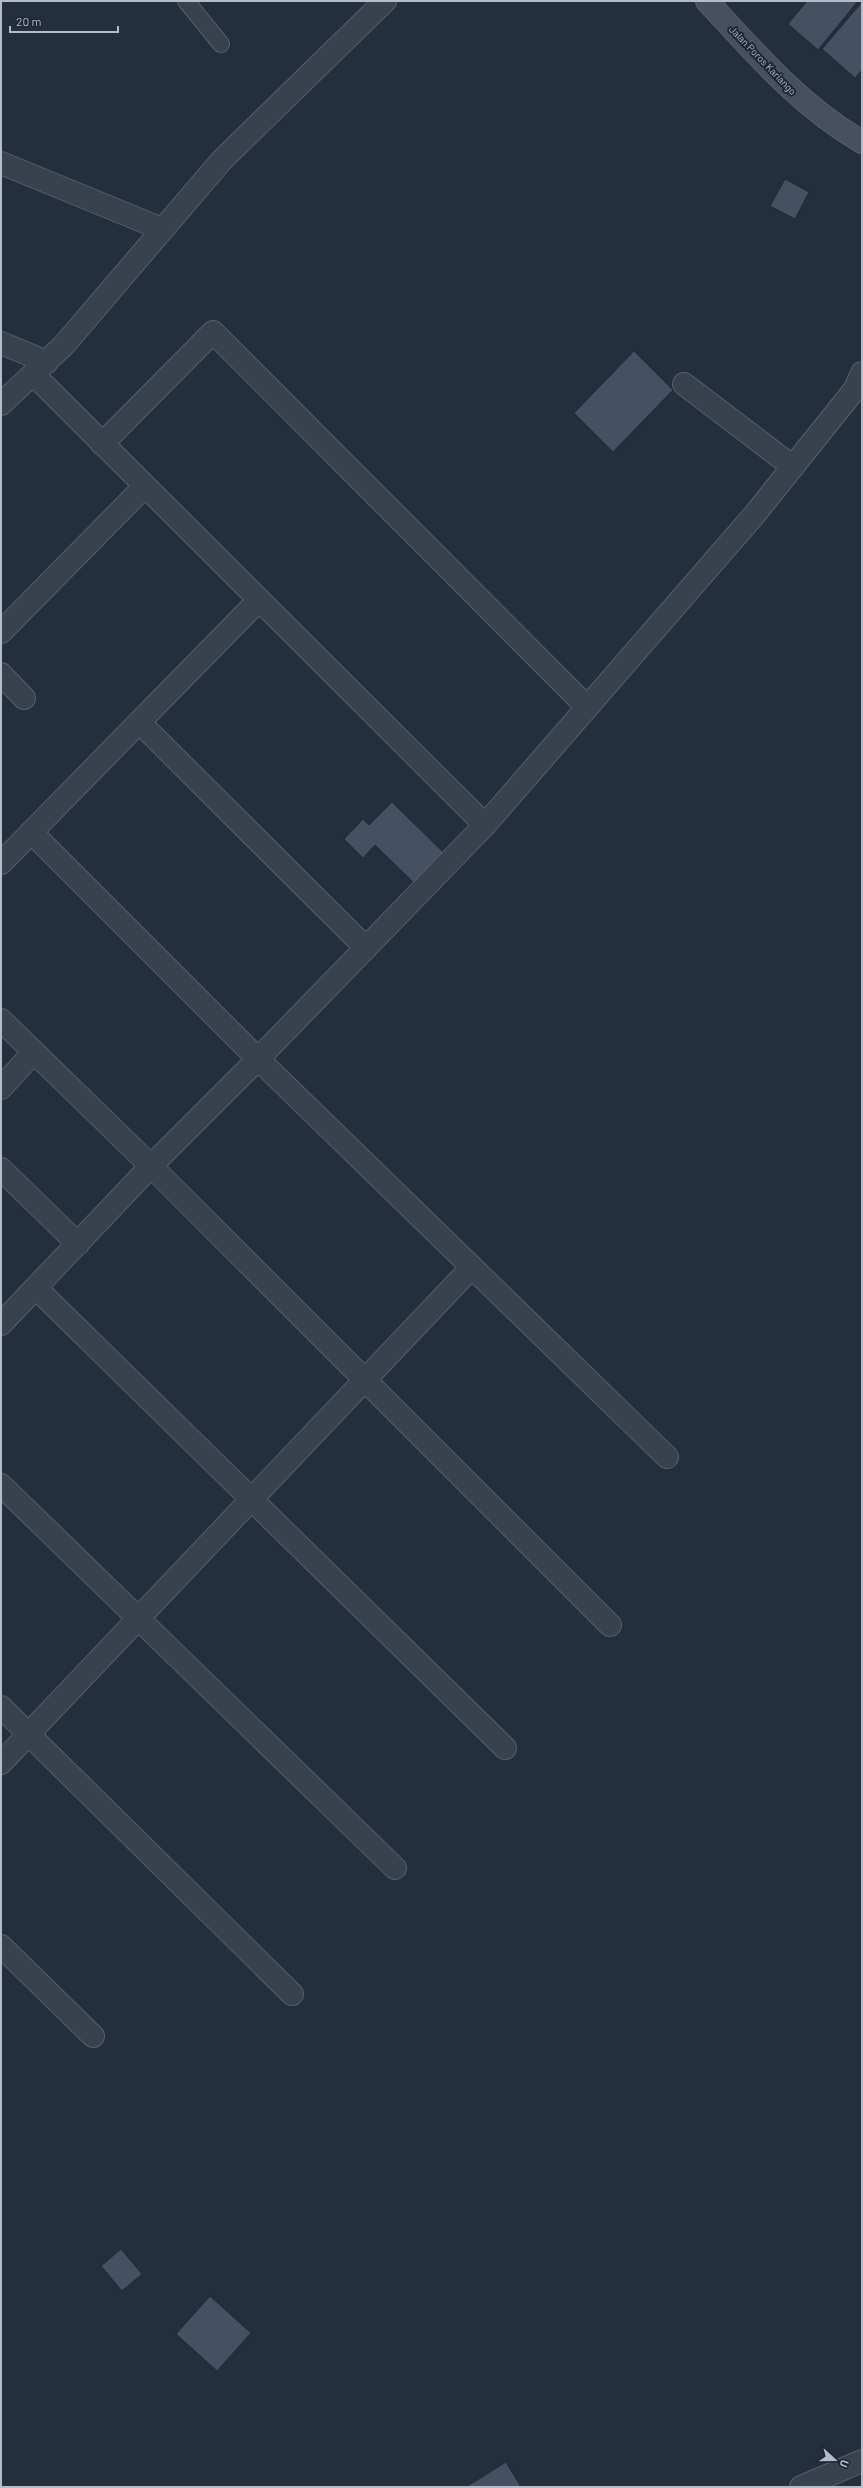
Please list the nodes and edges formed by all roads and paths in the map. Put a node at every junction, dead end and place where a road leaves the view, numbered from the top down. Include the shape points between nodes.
1 (186, 1) edge
2 (385, 1) edge
3 (707, 1) edge
4 (221, 44) dead end
5 (862, 142) edge
6 (1, 163) edge
7 (162, 229) junction
8 (1, 343) edge
9 (40, 368) junction
10 (862, 373) edge
11 (684, 384) dead end
12 (1, 404) edge
13 (102, 444) junction
14 (793, 467) junction
15 (145, 486) junction
16 (259, 600) junction
17 (1, 632) edge
18 (1, 674) edge
19 (24, 698) dead end
20 (586, 707) junction
21 (139, 722) junction
22 (485, 825) junction
23 (31, 832) junction
24 (1, 863) edge
25 (366, 948) junction
26 (1, 1020) edge
27 (34, 1052) junction
28 (258, 1059) junction
29 (1, 1088) edge
30 (151, 1166) junction
31 (1, 1169) edge
32 (78, 1244) junction
33 (472, 1267) junction
34 (36, 1288) junction
35 (1, 1324) edge
36 (364, 1380) junction
37 (668, 1457) dead end
38 (1, 1485) edge
39 (250, 1498) junction
40 (138, 1618) junction
41 (610, 1625) dead end
42 (1, 1707) edge
43 (28, 1735) junction
44 (505, 1748) dead end
45 (1, 1763) edge
46 (395, 1868) dead end
47 (1, 1946) edge
48 (292, 1994) dead end
49 (93, 2036) dead end
50 (862, 2461) edge
51 (838, 2480) edge
52 (801, 2487) edge

1 - 4 lane
2 - 7 street via 222,160
3 - 5 main road, Jalan Poros Kariango via 786,86 840,129
6 - 7 street
7 - 9 street via 64,345
8 - 9 street
9 - 12 street
9 - 13 street
10 - 14 street via 855,389
11 - 14 street
13 - 15 street
13 - 20 street via 213,332
14 - 20 street
15 - 16 street
15 - 17 street
16 - 21 street
16 - 22 street
18 - 19 street
20 - 22 street
21 - 23 street
21 - 25 street
22 - 25 street
23 - 24 street
23 - 28 street
25 - 28 street
26 - 27 street
27 - 29 street
27 - 30 street
28 - 30 street
28 - 33 street
30 - 32 street
30 - 36 street
31 - 32 street
32 - 34 street
33 - 36 street
33 - 37 street
34 - 35 street
34 - 39 street
36 - 39 street
36 - 41 street
38 - 40 street
39 - 40 street
39 - 44 street
40 - 43 street
40 - 46 street
42 - 43 street
43 - 45 street
43 - 48 street
47 - 49 street
50 - 51 street
51 - 52 street

